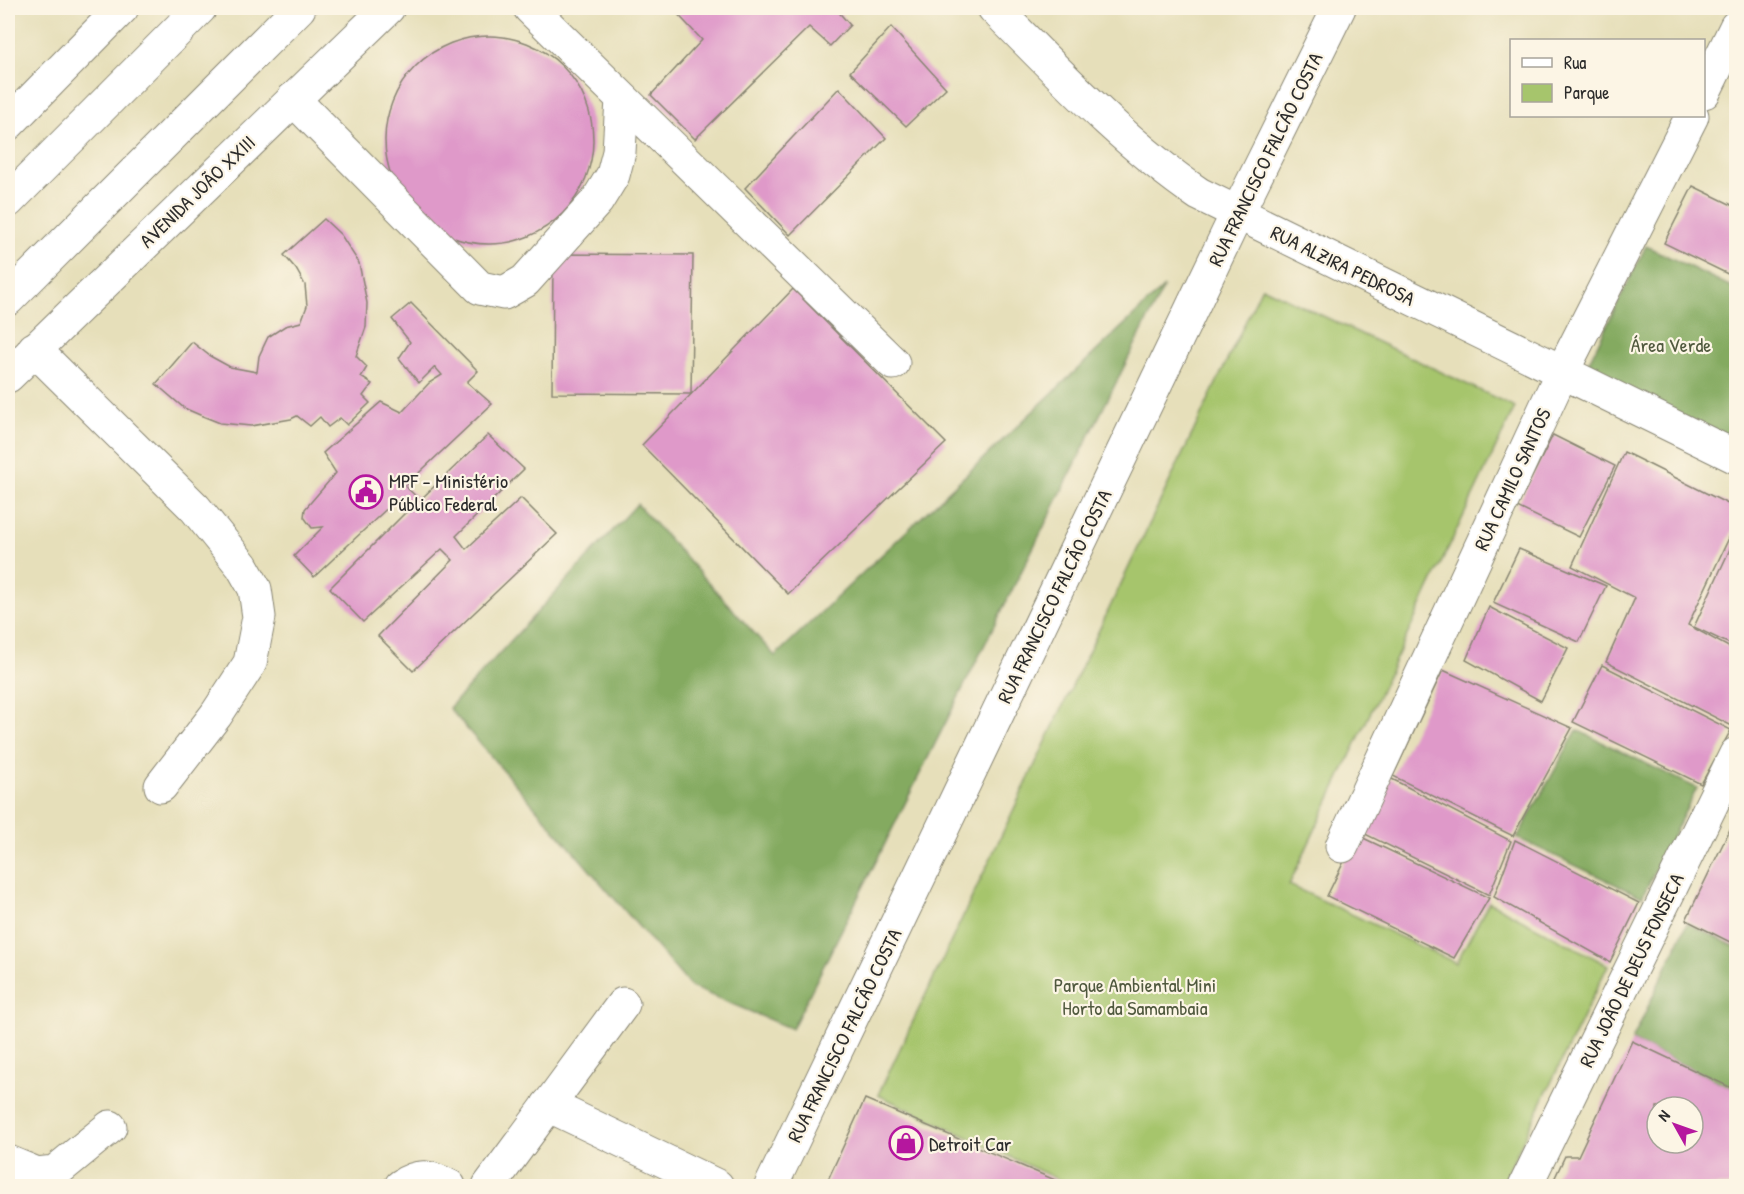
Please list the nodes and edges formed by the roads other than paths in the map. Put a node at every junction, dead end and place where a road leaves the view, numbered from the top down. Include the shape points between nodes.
1 (122, 8) edge
2 (200, 8) edge
3 (299, 8) edge
4 (388, 8) edge
5 (530, 8) edge
6 (994, 8) edge
7 (1339, 8) edge
8 (1737, 27) edge
9 (1705, 90) edge
10 (293, 99) junction
11 (622, 99) junction
12 (1691, 117) edge
13 (8, 124) edge
14 (8, 201) edge
15 (1237, 214) junction
16 (8, 299) edge
17 (34, 349) junction
18 (893, 363) dead end
19 (1562, 372) junction
20 (8, 376) edge
21 (1737, 457) edge
22 (1737, 754) edge
23 (161, 786) dead end
24 (1342, 846) dead end
25 (623, 1004) dead end
26 (549, 1105) junction
27 (110, 1127) dead end
28 (8, 1162) edge
29 (401, 1186) edge
30 (449, 1186) edge
31 (489, 1186) edge
32 (717, 1186) edge
33 (771, 1186) edge
34 (1526, 1186) edge

1 - 13 street
2 - 14 street
3 - 16 street
4 - 10 street, AVENIDA JOÃO XXIII
5 - 11 street
6 - 15 street, RUA ALZIRA PEDROSA via 1166,172
7 - 15 street, RUA FRANCISCO FALCÃO COSTA
8 - 9 street
10 - 11 street via 480,288 504,292 525,281 597,201 613,175 619,152
10 - 17 street, AVENIDA JOÃO XXIII
11 - 18 street
12 - 19 street, RUA CAMILO SANTOS
15 - 19 street, RUA ALZIRA PEDROSA
15 - 33 street, RUA FRANCISCO FALCÃO COSTA
17 - 20 street, AVENIDA JOÃO XXIII
17 - 23 street via 195,508 242,566 255,589 259,617 250,663
19 - 21 street, RUA ALZIRA PEDROSA
19 - 24 street, RUA CAMILO SANTOS
22 - 34 street, RUA JOÃO DE DEUS FONSECA
25 - 26 street
26 - 31 street
26 - 32 street
27 - 28 street via 55,1172 37,1174
29 - 30 street via 421,1177

